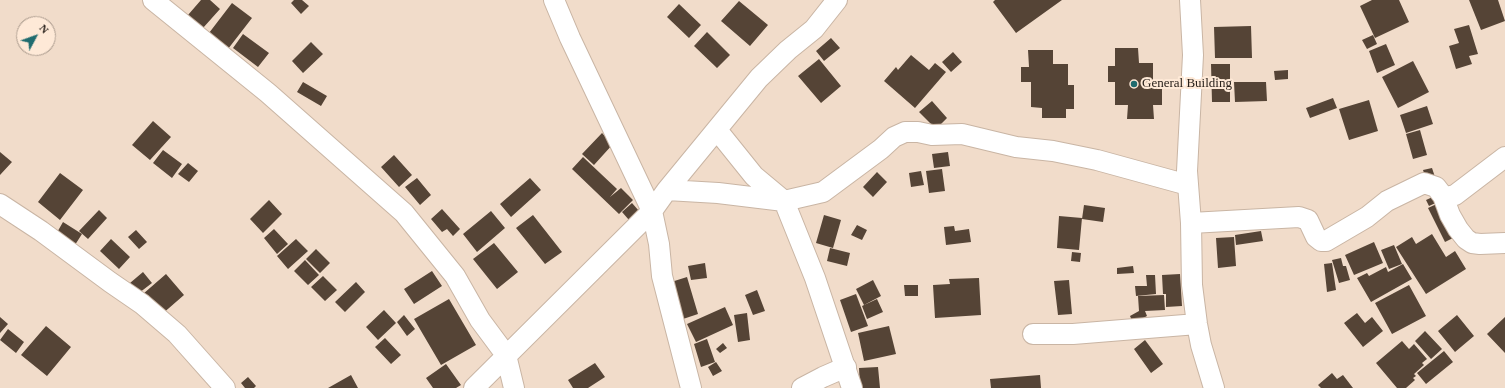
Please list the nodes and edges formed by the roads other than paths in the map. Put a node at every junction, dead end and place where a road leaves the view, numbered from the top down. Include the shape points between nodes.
1 (153, 0) edge
2 (554, 0) edge
3 (837, 0) edge
4 (1190, 0) edge
5 (717, 130) junction
6 (1505, 158) edge
7 (1188, 185) junction
8 (667, 190) junction
9 (1443, 196) junction
10 (784, 201) junction
11 (0, 204) edge
12 (652, 211) junction
13 (1191, 223) junction
14 (1505, 243) edge
15 (1197, 324) junction
16 (1033, 334) dead end
17 (506, 355) junction
18 (846, 367) junction
19 (225, 388) edge
20 (474, 388) edge
21 (514, 388) edge
22 (691, 388) edge
23 (802, 388) edge
24 (852, 388) edge
25 (1214, 388) edge

1 - 17 street via 268,94 404,214 455,276 480,320
2 - 12 street
3 - 5 street via 814,29 759,78
4 - 7 street via 1193,55
5 - 8 street
5 - 10 street via 754,176
6 - 9 street via 1460,192 1449,197
7 - 10 street via 1053,151 1016,147 962,134 932,135 906,132 894,137 823,192
7 - 13 street
8 - 10 street
8 - 12 street
9 - 13 street via 1436,187 1424,183 1387,201 1367,217 1326,241 1316,237 1308,220 1299,217
9 - 14 street via 1453,220 1466,239 1480,244
10 - 18 street via 815,278
11 - 19 street via 148,309 177,334
12 - 17 street
12 - 22 street via 662,276
13 - 15 street via 1192,285
15 - 16 street via 1073,334
15 - 25 street
17 - 20 street
17 - 21 street
18 - 23 street
18 - 24 street

